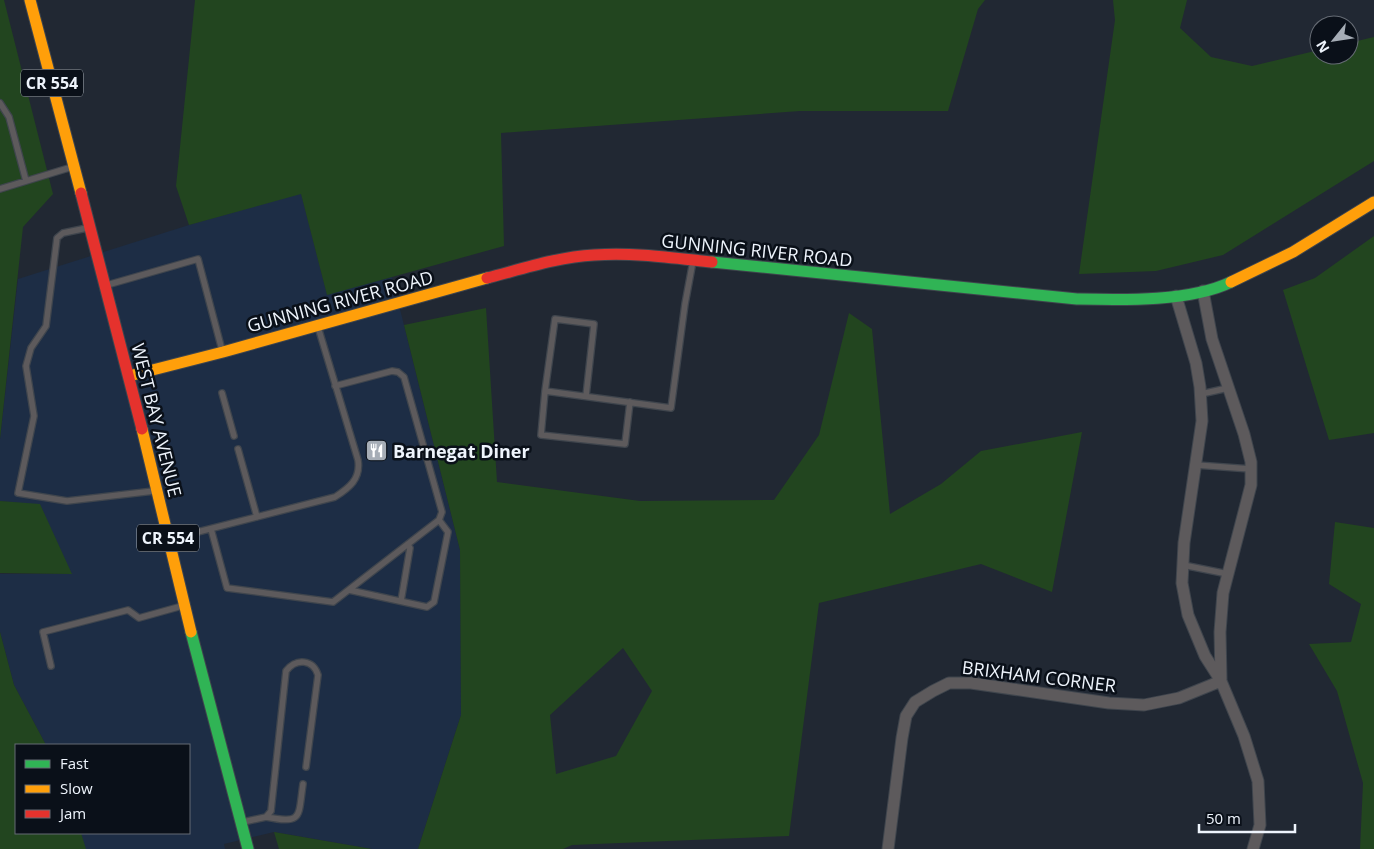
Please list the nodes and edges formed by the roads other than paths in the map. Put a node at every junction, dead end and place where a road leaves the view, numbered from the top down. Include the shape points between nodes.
1 (30, 0) edge
2 (0, 103) edge
3 (74, 166) junction
4 (26, 182) junction
5 (0, 190) edge
6 (1374, 202) edge
7 (90, 227) junction
8 (693, 261) junction
9 (105, 285) junction
10 (1203, 291) junction
11 (1176, 296) junction
12 (318, 325) junction
13 (223, 352) junction
14 (129, 376) junction
15 (335, 386) junction
16 (1228, 388) junction
17 (545, 391) junction
18 (222, 393) dead end
19 (1201, 394) junction
20 (586, 396) junction
21 (630, 402) junction
22 (234, 436) dead end
23 (238, 449) dead end
24 (1196, 465) junction
25 (1251, 469) junction
26 (156, 490) junction
27 (258, 517) junction
28 (439, 520) junction
29 (211, 529) junction
30 (168, 540) junction
31 (408, 545) junction
32 (1183, 564) junction
33 (1228, 574) junction
34 (349, 590) junction
35 (401, 601) junction
36 (184, 606) junction
37 (51, 666) dead end
38 (1221, 680) junction
39 (306, 767) dead end
40 (303, 784) dead end
41 (266, 817) junction
42 (241, 823) junction
43 (248, 849) edge
44 (888, 849) edge
45 (1253, 849) edge

1 - 3 street, WEST BAY AVENUE / CR 554
2 - 4 lane via 9,117
3 - 4 lane
3 - 7 street, WEST BAY AVENUE / CR 554
4 - 5 lane
6 - 10 street, GUNNING RIVER ROAD via 1293,252
7 - 9 street, WEST BAY AVENUE / CR 554
7 - 26 lane via 64,233 57,238 46,326 31,348 26,366 34,416 18,493 68,501
8 - 11 street, GUNNING RIVER ROAD via 1077,299
8 - 12 street, GUNNING RIVER ROAD via 607,254 558,260
8 - 21 lane via 671,408
9 - 13 lane via 198,260
9 - 14 street, WEST BAY AVENUE / CR 554
10 - 11 street, GUNNING RIVER ROAD
10 - 16 street via 1212,339
11 - 19 street via 1196,362
12 - 13 street, GUNNING RIVER ROAD
12 - 15 lane
13 - 14 street, GUNNING RIVER ROAD
14 - 26 street, WEST BAY AVENUE / CR 554
15 - 27 lane via 358,460 359,469 354,481 335,497
15 - 28 lane via 392,371 404,377 442,512
16 - 19 lane
16 - 25 street via 1244,434
17 - 20 lane
17 - 20 lane via 555,319 594,324
17 - 21 lane via 541,435 625,444
18 - 22 lane
19 - 24 street via 1202,421
20 - 21 lane
23 - 27 lane
24 - 25 lane
24 - 32 street
25 - 33 street via 1251,485
26 - 30 street, WEST BAY AVENUE / CR 554
27 - 29 lane
28 - 31 lane
28 - 35 lane via 448,532 434,602 427,607
29 - 30 lane
29 - 34 lane via 226,588 333,602
30 - 36 street, WEST BAY AVENUE / CR 554
31 - 34 lane
31 - 35 lane
32 - 33 lane
32 - 38 street via 1182,583 1188,615 1205,656
33 - 38 street via 1220,632
34 - 35 lane
36 - 37 lane via 139,618 128,610 43,632
36 - 42 street, WEST BAY AVENUE / CR 554
38 - 44 street, BRIXHAM CORNER via 1179,698 1144,704 971,683 949,683 933,691 915,702 906,716
38 - 45 street via 1258,780 1260,825
39 - 41 lane via 318,675 310,663 297,662 286,671 272,804
40 - 41 lane via 299,812 294,818 287,821
41 - 42 lane
42 - 43 street, WEST BAY AVENUE / CR 554

